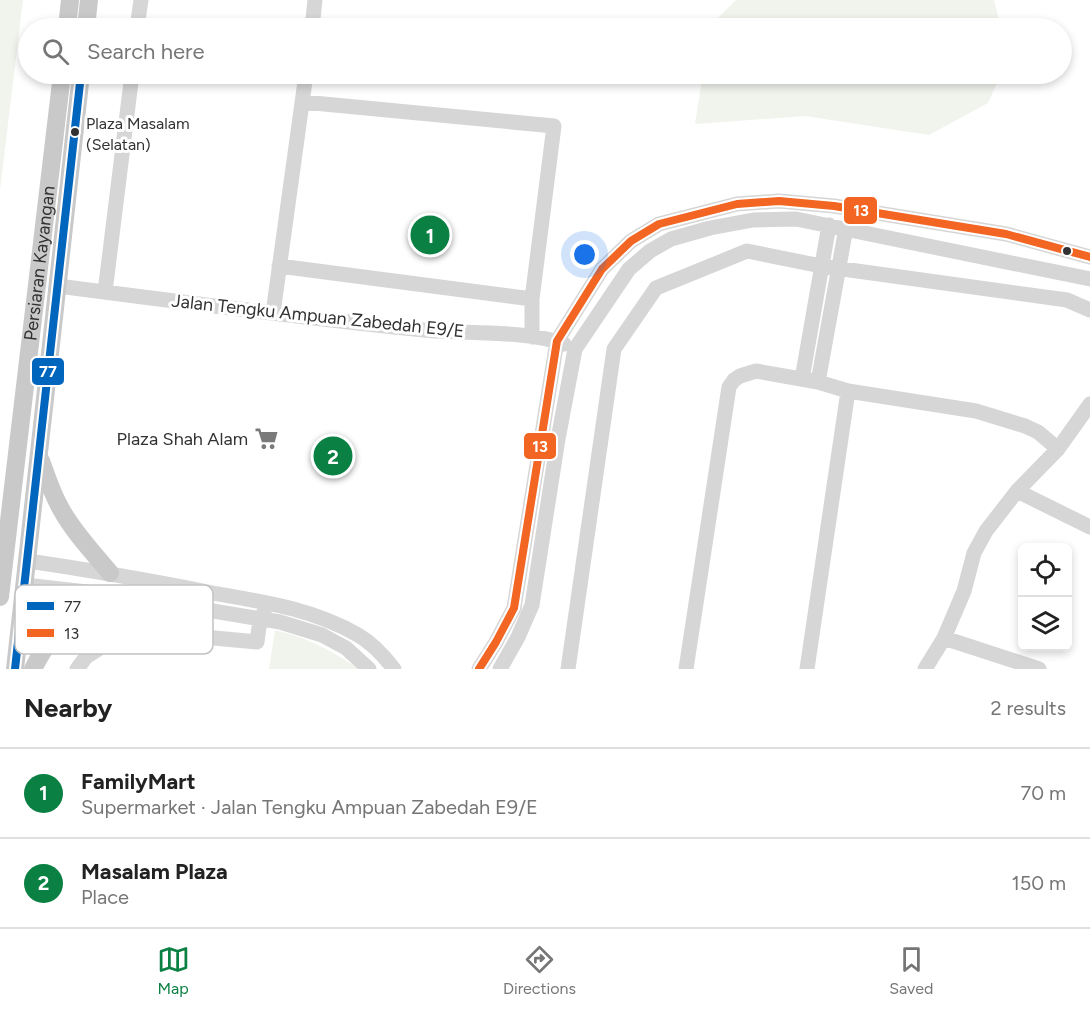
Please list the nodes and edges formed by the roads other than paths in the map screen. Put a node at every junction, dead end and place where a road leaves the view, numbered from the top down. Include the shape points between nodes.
1 (70, 0) edge
2 (89, 0) edge
3 (141, 0) edge
4 (315, 0) edge
5 (68, 18) edge
6 (87, 18) edge
7 (138, 18) edge
8 (313, 18) edge
9 (61, 84) edge
10 (80, 84) edge
11 (131, 84) edge
12 (305, 84) edge
13 (303, 102) junction
14 (829, 225) junction
15 (846, 228) junction
16 (1090, 257) edge
17 (279, 266) junction
18 (821, 266) junction
19 (840, 268) junction
20 (1090, 279) edge
21 (58, 286) junction
22 (105, 292) junction
23 (532, 299) junction
24 (1090, 310) edge
25 (273, 314) junction
26 (532, 337) junction
27 (557, 341) junction
28 (575, 349) junction
29 (802, 379) junction
30 (818, 382) junction
31 (848, 391) junction
32 (1090, 404) edge
33 (1058, 449) junction
34 (16, 453) junction
35 (40, 456) junction
36 (0, 474) edge
37 (1017, 491) junction
38 (1090, 527) edge
39 (2, 559) edge
40 (28, 561) junction
41 (110, 573) junction
42 (25, 585) edge
43 (172, 585) edge
44 (1, 587) edge
45 (213, 593) edge
46 (266, 603) junction
47 (213, 611) edge
48 (262, 619) junction
49 (213, 638) edge
50 (944, 638) junction
51 (17, 654) edge
52 (42, 654) edge
53 (91, 654) edge
54 (15, 669) edge
55 (33, 669) edge
56 (77, 669) edge
57 (369, 669) edge
58 (394, 669) edge
59 (479, 669) edge
60 (501, 669) edge
61 (568, 669) edge
62 (686, 669) edge
63 (807, 669) edge
64 (925, 669) edge
65 (1039, 669) edge

1 - 5 main road
2 - 6 main road
3 - 7 street
4 - 8 street
9 - 34 main road, Persiaran Kayangan
10 - 21 main road, Persiaran Kayangan
11 - 22 street
12 - 13 street
13 - 17 street
13 - 23 street via 554,126
14 - 15 street
14 - 18 street
14 - 28 street via 796,219 753,220 671,239 628,269
15 - 19 street
15 - 20 street
16 - 27 street via 1006,234 834,206 779,201 736,204 659,224 631,241 602,269
17 - 23 street
17 - 25 street
18 - 19 street
18 - 29 street
18 - 61 street via 747,251 656,288 614,349
19 - 24 street via 1067,300
19 - 30 street
21 - 22 street, Jalan Tengku Ampuan Zabedah E9/E
21 - 35 main road, Persiaran Kayangan
22 - 25 street, Jalan Tengku Ampuan Zabedah E9/E
23 - 26 street
25 - 26 street, Jalan Tengku Ampuan Zabedah E9/E
26 - 27 street, Jalan Tengku Ampuan Zabedah E9/E
27 - 28 street, Jalan Tengku Ampuan Zabedah E9/E
27 - 59 street via 514,609
28 - 60 street via 532,604
29 - 30 street
29 - 62 street via 756,371 740,376 729,387
30 - 31 street
31 - 33 street via 976,411 1038,432
31 - 63 street
32 - 33 street
33 - 37 street
34 - 36 main road
34 - 39 main road, Persiaran Kayangan
35 - 40 main road, Persiaran Kayangan
35 - 41 main road via 61,510
37 - 38 street
37 - 50 street via 974,553 964,591
39 - 40 main road
39 - 44 main road, Persiaran Kayangan
40 - 41 street
40 - 42 main road, Persiaran Kayangan
41 - 43 street
45 - 46 street
46 - 48 street
46 - 58 street via 292,607 336,623 377,649
47 - 48 street
48 - 49 street via 257,642
48 - 57 street via 322,635 346,648
50 - 64 street
50 - 65 street
51 - 54 main road, Persiaran Kayangan
52 - 55 main road
53 - 56 street

